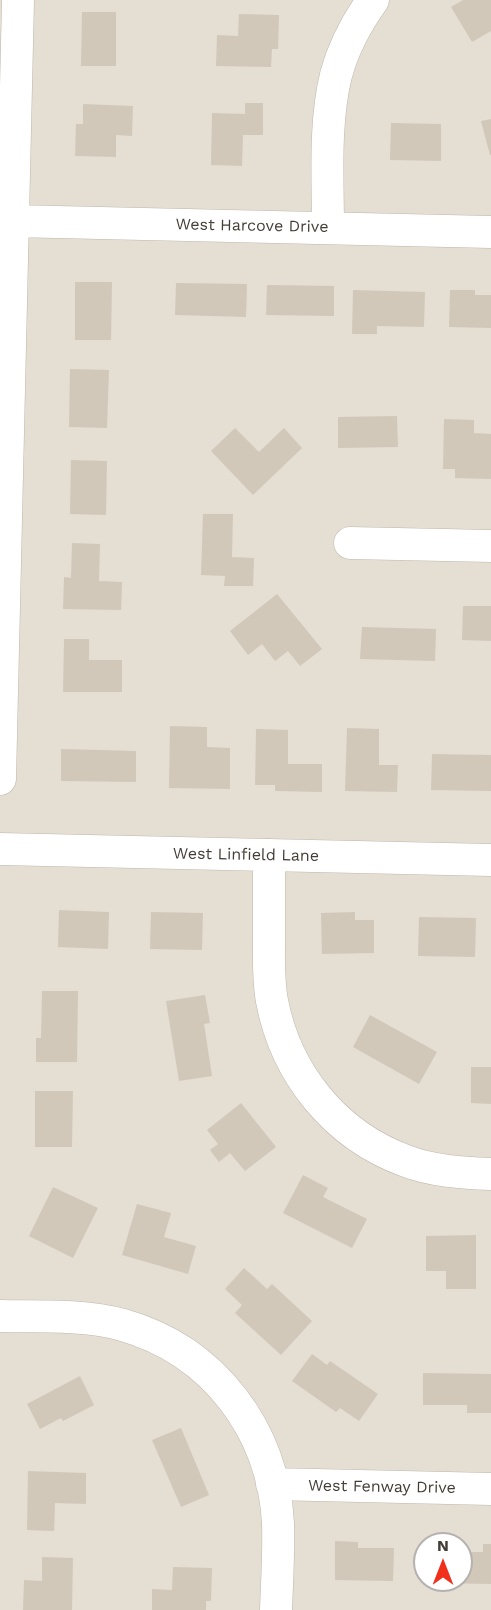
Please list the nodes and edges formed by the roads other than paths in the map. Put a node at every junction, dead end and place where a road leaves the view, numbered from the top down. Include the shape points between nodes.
1 (18, 0) edge
2 (373, 0) edge
3 (13, 221) junction
4 (328, 228) junction
5 (491, 232) edge
6 (350, 543) dead end
7 (491, 546) edge
8 (0, 779) edge
9 (0, 849) edge
10 (269, 855) junction
11 (491, 860) edge
12 (491, 1174) edge
13 (0, 1316) edge
14 (272, 1484) junction
15 (491, 1489) edge
16 (276, 1610) edge

1 - 3 street
2 - 4 street via 359,20 337,73 328,134
3 - 4 street, West Harcove Drive
3 - 8 street
4 - 5 street, West Harcove Drive
6 - 7 street
9 - 10 street, West Linfield Lane
10 - 11 street, West Linfield Lane
10 - 12 street via 271,999 283,1041 304,1083 350,1131 406,1162
13 - 14 street via 91,1319 122,1325 183,1352 235,1400 253,1428
14 - 15 street, West Fenway Drive
14 - 16 street via 278,1523

